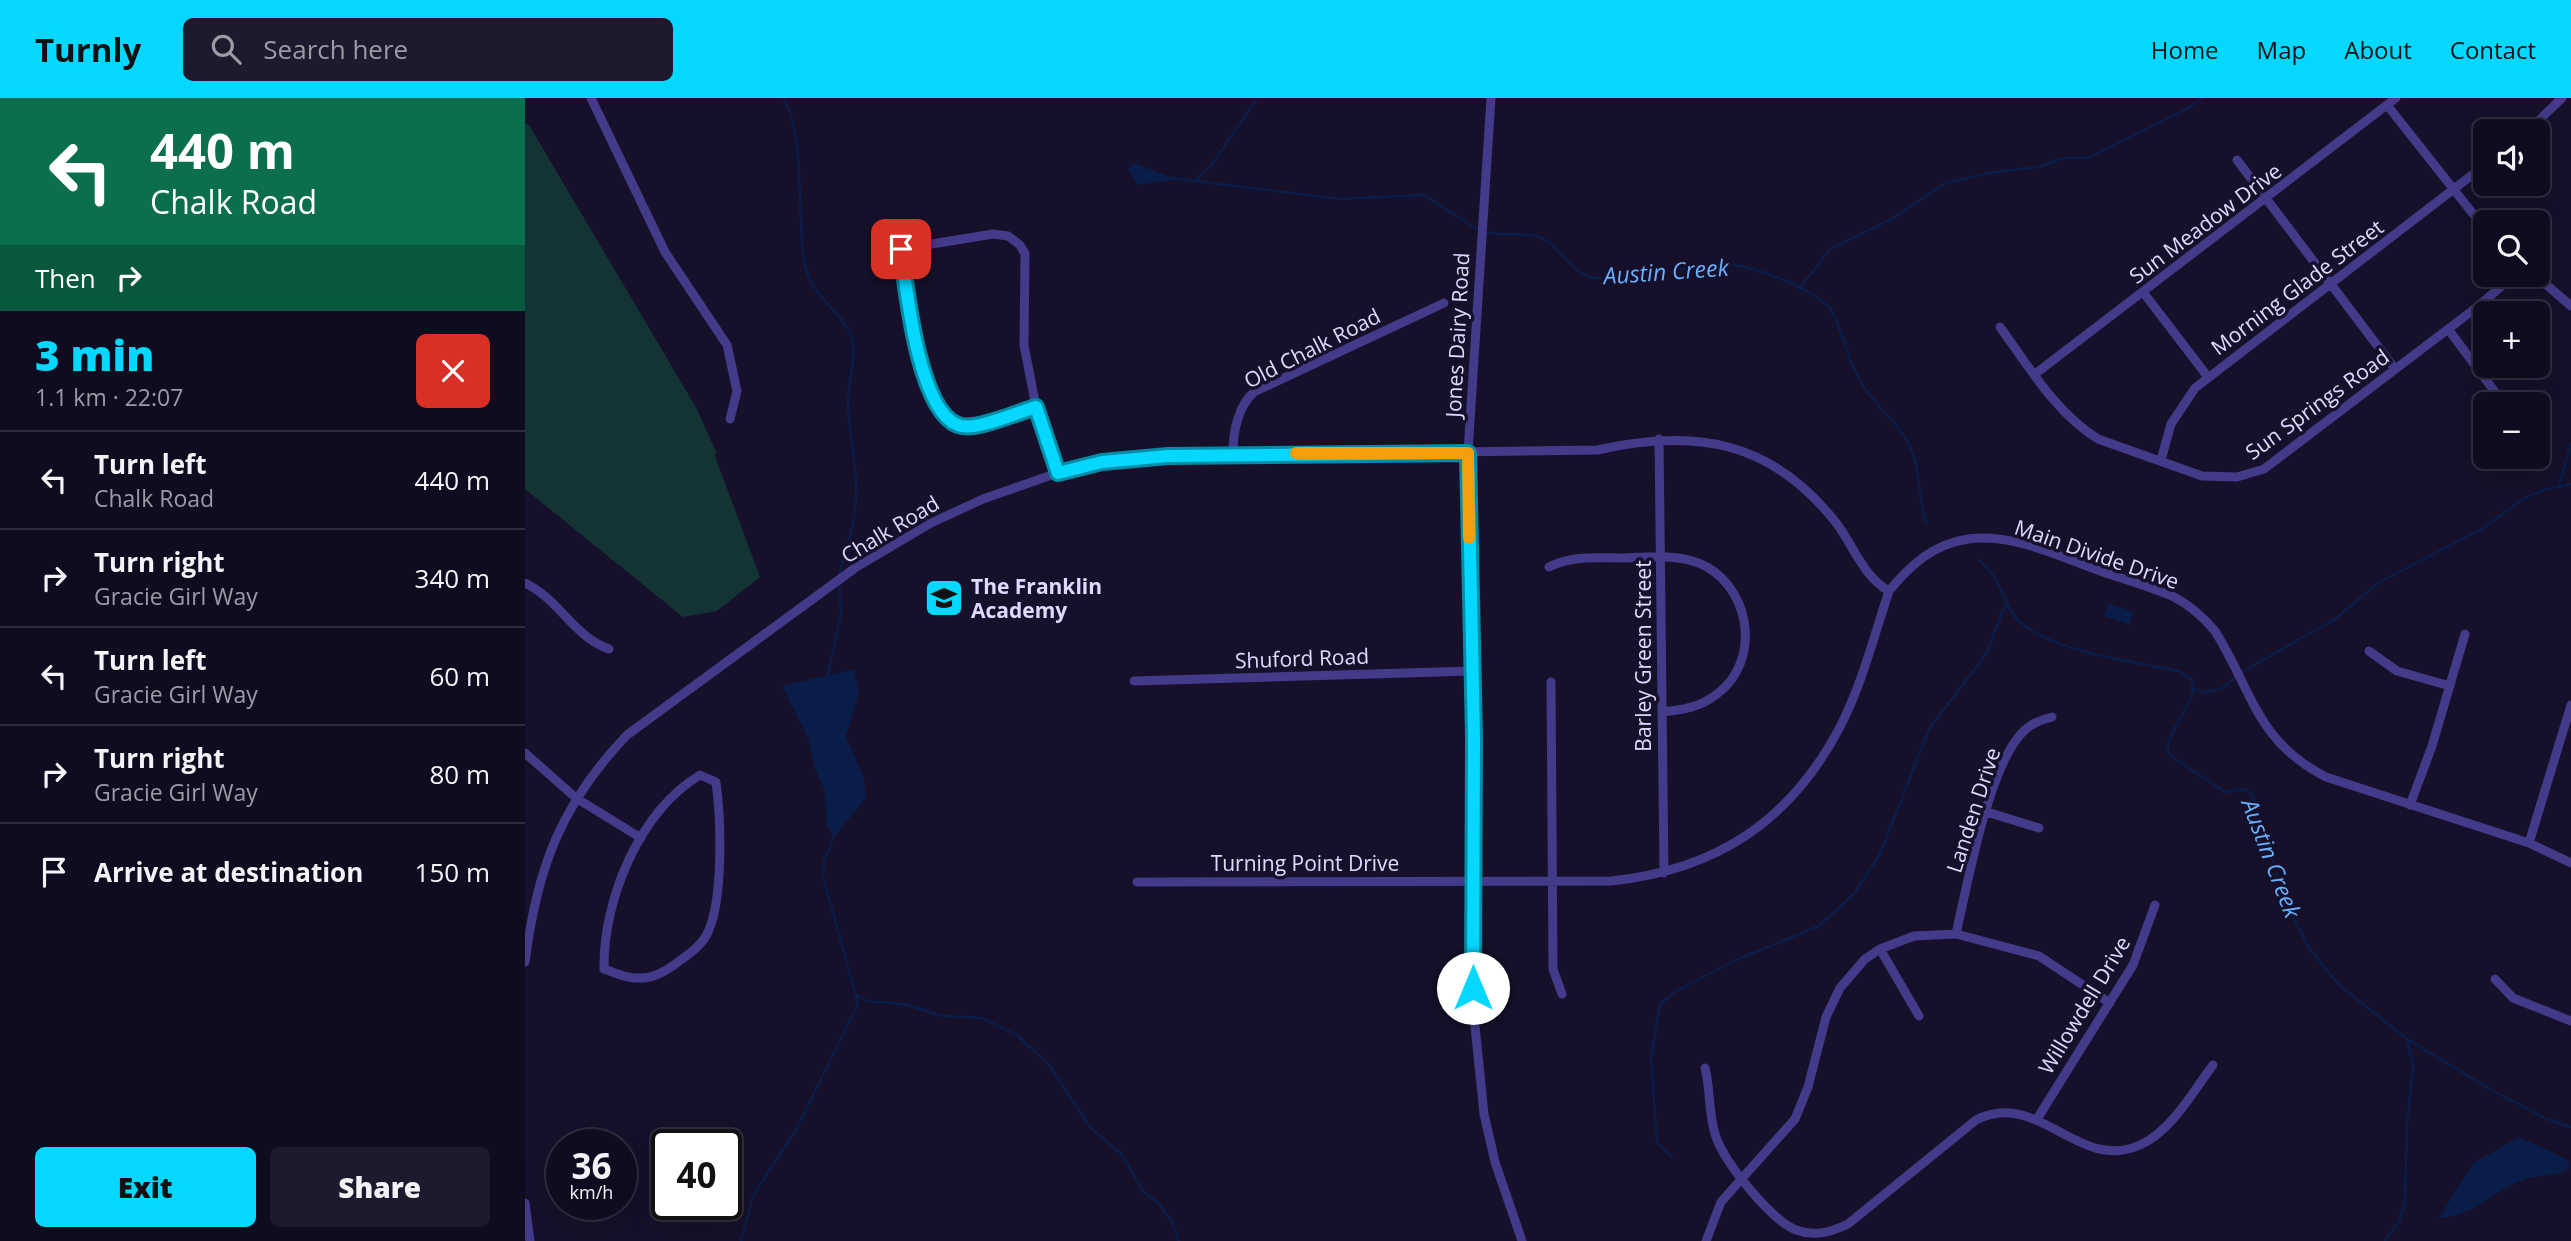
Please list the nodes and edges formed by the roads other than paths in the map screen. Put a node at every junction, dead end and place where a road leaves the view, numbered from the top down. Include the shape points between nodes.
1 (591, 98) edge
2 (1491, 98) edge
3 (2396, 98) edge
4 (2562, 99) edge
5 (2387, 105) junction
6 (2541, 119) edge
7 (2237, 160) dead end
8 (2473, 174) edge
9 (2452, 190) junction
10 (2266, 198) junction
11 (2473, 215) edge
12 (2331, 284) junction
13 (2499, 287) edge
14 (2549, 287) edge
15 (2143, 292) junction
16 (1444, 303) dead end
17 (2571, 306) edge
18 (2000, 327) dead end
19 (2448, 329) junction
20 (2395, 369) junction
21 (2035, 374) junction
22 (2208, 377) junction
23 (2495, 392) edge
24 (1036, 407) junction
25 (730, 419) dead end
26 (1660, 439) junction
27 (1233, 453) junction
28 (1468, 453) junction
29 (2161, 460) junction
30 (1058, 473) junction
31 (1660, 557) junction
32 (1549, 566) dead end
33 (525, 583) edge
34 (1889, 591) junction
35 (2465, 634) dead end
36 (609, 649) dead end
37 (2369, 651) dead end
38 (1472, 671) junction
39 (1134, 681) dead end
40 (1551, 682) dead end
41 (2450, 686) junction
42 (2571, 705) edge
43 (1662, 712) junction
44 (2052, 717) dead end
45 (525, 753) edge
46 (576, 798) junction
47 (2410, 805) junction
48 (1987, 812) junction
49 (2039, 828) dead end
50 (641, 838) junction
51 (2529, 843) junction
52 (2571, 863) edge
53 (1664, 873) junction
54 (1474, 879) junction
55 (1552, 881) junction
56 (1137, 882) dead end
57 (2155, 905) dead end
58 (1957, 934) junction
59 (1880, 949) junction
60 (525, 962) edge
61 (2495, 979) dead end
62 (1562, 994) dead end
63 (2110, 1003) junction
64 (1919, 1016) dead end
65 (2571, 1021) edge
66 (2213, 1065) dead end
67 (1705, 1068) dead end
68 (2037, 1119) junction
69 (1740, 1179) junction
70 (525, 1203) edge
71 (530, 1241) edge
72 (1522, 1241) edge
73 (1706, 1241) edge

1 - 25 street via 665,252 727,345 737,391
2 - 28 street, Jones Dairy Road
3 - 5 street, Sun Meadow Drive
4 - 6 street
5 - 9 street
5 - 10 street, Sun Meadow Drive
7 - 10 street
8 - 9 street, Morning Glade Street
9 - 11 street
9 - 12 street, Morning Glade Street
10 - 12 street
10 - 15 street, Sun Meadow Drive
12 - 20 street
12 - 22 street, Morning Glade Street
13 - 19 street, Sun Springs Road
14 - 17 street
15 - 21 street, Sun Meadow Drive
15 - 22 street
16 - 27 street, Old Chalk Road via 1254,392 1239,414
18 - 21 street, Sun Springs Road
19 - 20 street, Sun Springs Road
19 - 23 street
20 - 29 street, Sun Springs Road via 2278,459 2250,474 2225,479 2202,476
21 - 29 street, Sun Springs Road via 2085,431
22 - 29 street, Morning Glade Street via 2178,410
24 - 24 street via 970,427 948,419 923,376 901,249 993,234 1020,244 1027,264 1024,345
24 - 30 street
26 - 28 street, Chalk Road via 1597,450
26 - 31 street, Barley Green Street
26 - 34 street, Chalk Road via 1719,444 1757,457 1789,476 1823,506 1866,570
27 - 28 street, Chalk Road
27 - 30 street, Chalk Road via 1128,458
28 - 38 street, Jones Dairy Road
30 - 46 street, Chalk Road via 953,512 883,549 627,735
31 - 32 street via 1566,558
31 - 43 street, Barley Green Street
31 - 43 street via 1691,560 1720,577 1737,599 1746,635 1738,669 1720,693 1690,708
33 - 36 street via 552,602 591,643
34 - 47 street, Main Divide Drive via 1927,554 1969,539 1997,539 2167,594 2196,611 2215,631 2255,711 2282,748 2326,777
34 - 53 street, Main Divide Drive via 1840,727 1800,787 1778,812 1739,842 1703,861
35 - 41 street
37 - 41 street via 2396,671
38 - 39 street, Shuford Road
38 - 54 street, Jones Dairy Road
40 - 55 street
41 - 47 street
42 - 51 street
43 - 53 street, Barley Green Street
44 - 48 street, Landen Drive via 2033,722 2008,752
45 - 46 street
46 - 50 street
46 - 60 street, Chalk Road via 559,826 545,866
47 - 51 street, Main Divide Drive
48 - 49 street
48 - 58 street, Landen Drive
50 - 50 street via 693,779 700,775 716,782 720,869 711,924 690,954 659,976 633,979 604,969 604,954 615,894
51 - 52 street, Main Divide Drive
53 - 55 street, Main Divide Drive via 1611,881
54 - 55 street, Main Divide Drive
54 - 56 street, Turning Point Drive
54 - 72 street, Jones Dairy Road via 1473,1006 1484,1114
55 - 62 street via 1553,969
57 - 63 street, Willowdell Drive via 2133,965
58 - 59 street via 1914,936
58 - 63 street via 2039,956
59 - 64 street
59 - 69 street via 1852,972 1833,1001 1795,1119
61 - 65 street via 2513,998
63 - 68 street, Willowdell Drive
66 - 68 street via 2161,1131 2142,1145 2104,1150 2083,1145
67 - 69 street via 1716,1138
68 - 69 street via 2020,1112 1989,1113 1848,1224 1823,1234 1795,1230
69 - 73 street via 1721,1202
70 - 71 street

